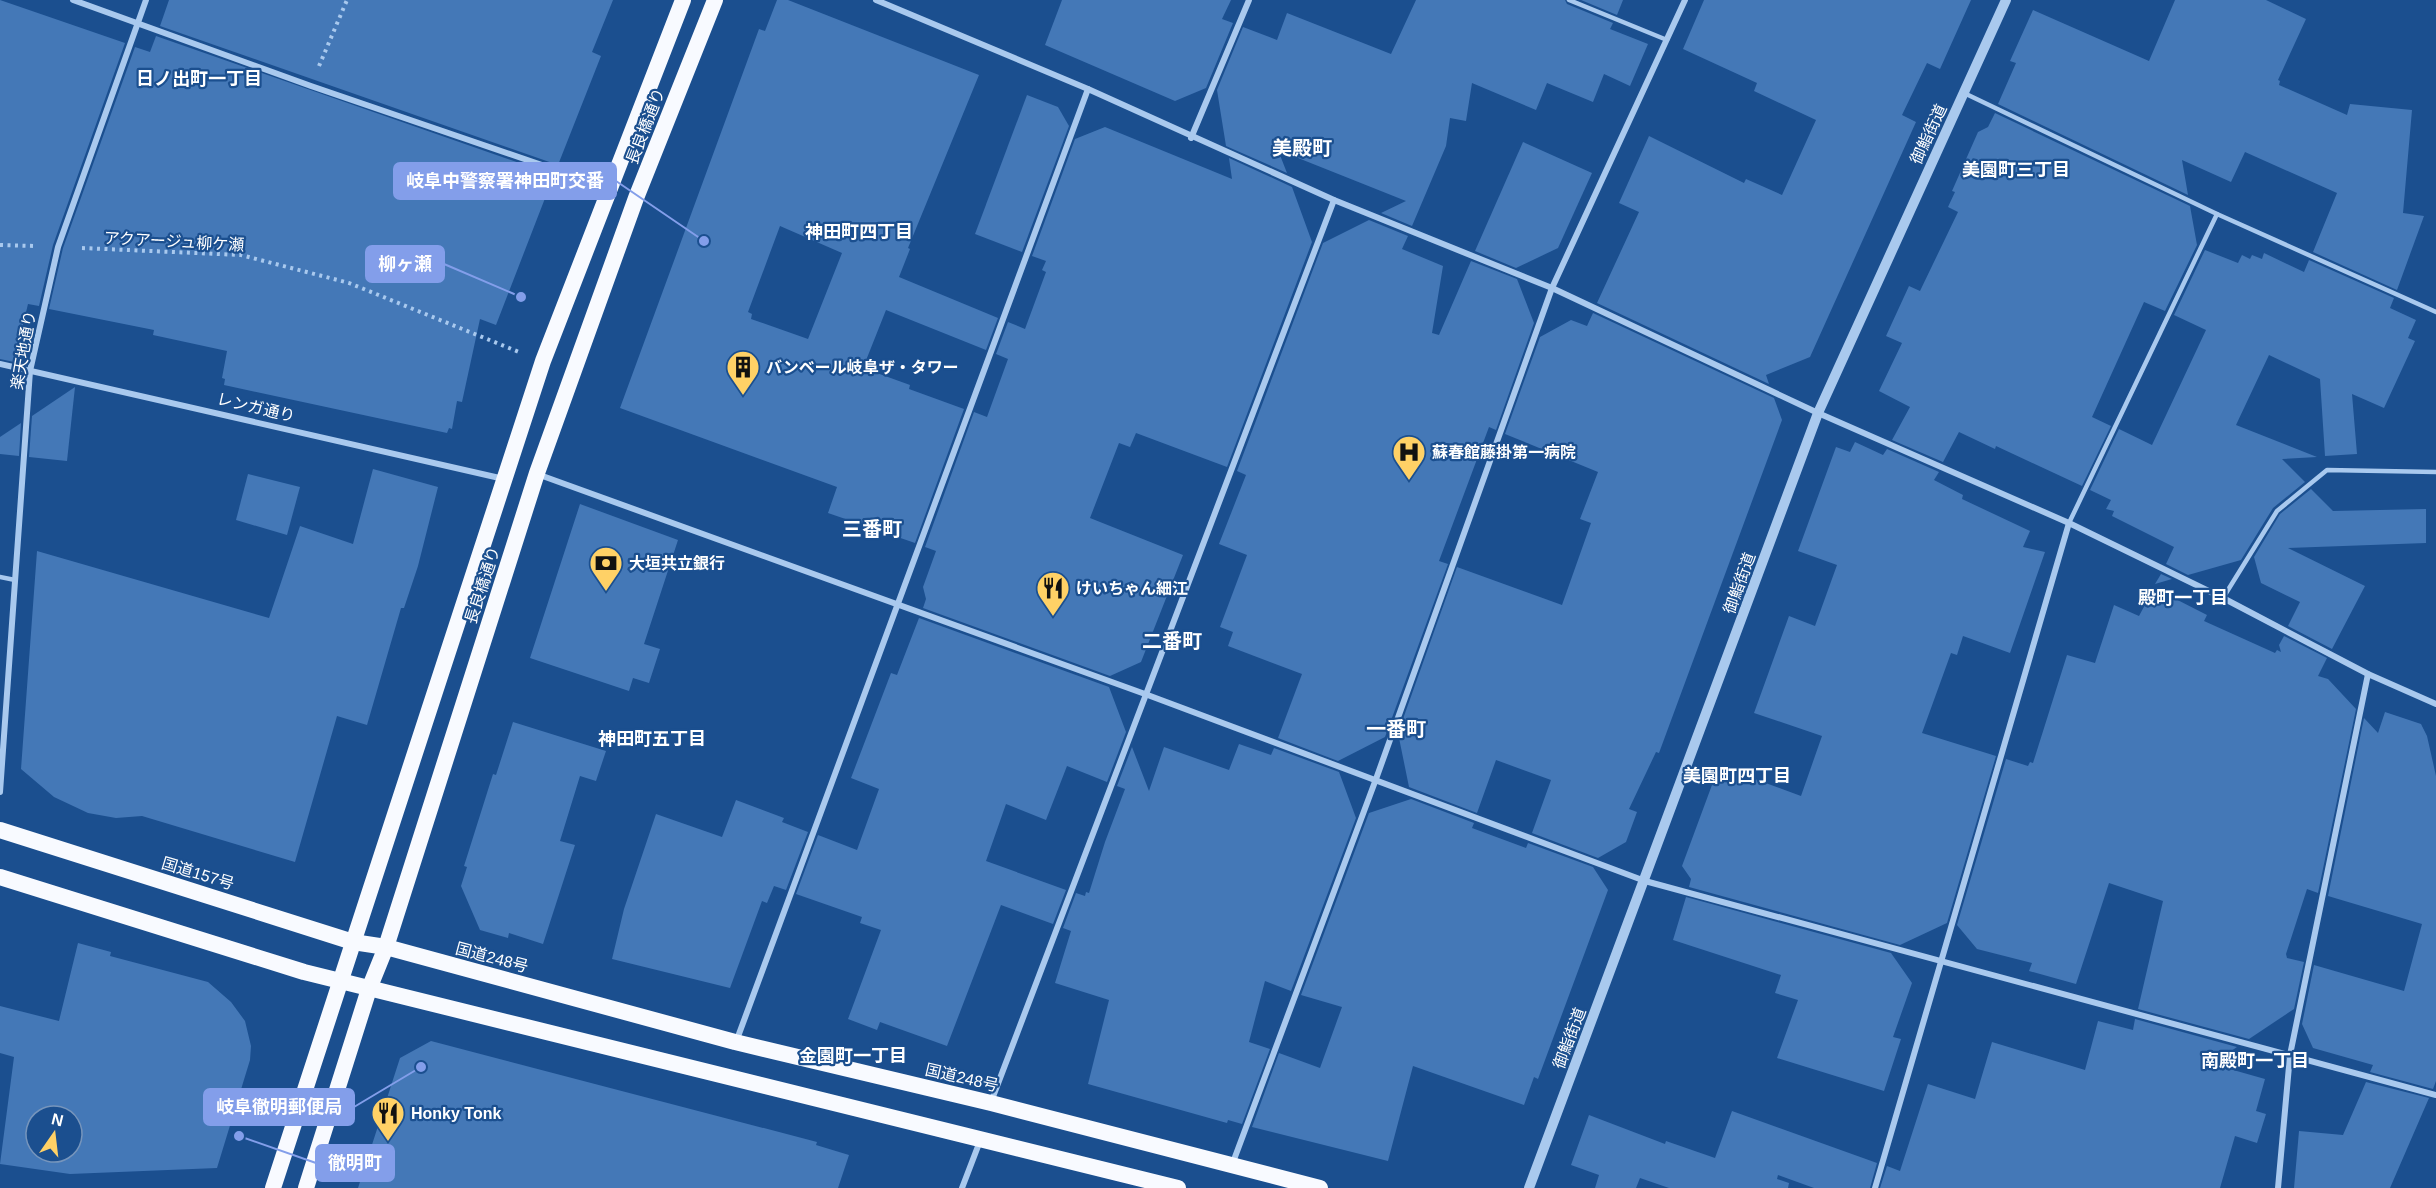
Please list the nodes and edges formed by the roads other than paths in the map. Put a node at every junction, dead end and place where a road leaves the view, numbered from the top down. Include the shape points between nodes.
1 (73, 0) edge
2 (146, 0) edge
3 (682, 0) edge
4 (715, 0) edge
5 (876, 0) edge
6 (1249, 0) edge
7 (1569, 0) edge
8 (1684, 0) edge
9 (2006, 0) edge
10 (136, 23) junction
11 (1667, 40) junction
12 (1088, 89) junction
13 (1964, 93) junction
14 (1191, 138) junction
15 (609, 189) junction
16 (1334, 200) junction
17 (2217, 214) junction
18 (1552, 288) junction
19 (2436, 312) edge
20 (0, 364) edge
21 (30, 371) junction
22 (1818, 413) junction
23 (2436, 472) edge
24 (537, 473) junction
25 (505, 479) junction
26 (2069, 523) junction
27 (0, 576) edge
28 (15, 580) junction
29 (2223, 598) junction
30 (898, 603) junction
31 (2368, 674) junction
32 (1145, 694) junction
33 (2436, 704) edge
34 (1376, 779) junction
35 (0, 792) edge
36 (0, 830) edge
37 (0, 877) edge
38 (1645, 881) junction
39 (353, 942) junction
40 (387, 947) junction
41 (1942, 960) junction
42 (340, 980) junction
43 (369, 989) junction
44 (735, 1042) junction
45 (2290, 1055) junction
46 (2436, 1095) edge
47 (991, 1103) junction
48 (981, 1139) junction
49 (1233, 1165) junction
50 (273, 1188) edge
51 (306, 1188) edge
52 (962, 1188) edge
53 (1178, 1188) edge
54 (1320, 1188) edge
55 (1529, 1188) edge
56 (1875, 1188) edge
57 (2278, 1188) edge

1 - 10 street
2 - 10 street, 楽天地通り
3 - 15 highway, 長良橋通り
4 - 24 highway, 長良橋通り via 636,198
5 - 12 street
6 - 14 street
7 - 11 lane
8 - 11 street
9 - 13 street, 御鮨街道
10 - 15 street
10 - 21 street, 楽天地通り via 58,247
11 - 18 street
12 - 14 street
12 - 30 street
13 - 17 lane
13 - 22 street, 御鮨街道
14 - 16 street
15 - 25 highway, 長良橋通り via 543,361
16 - 18 street
16 - 32 street
17 - 19 lane
17 - 26 lane
18 - 22 street
18 - 34 street
20 - 21 street, レンガ通り
21 - 25 street, レンガ通り
21 - 28 street, 楽天地通り
22 - 26 street
22 - 38 street, 御鮨街道
23 - 29 lane via 2327,470 2277,511
24 - 30 street
24 - 40 highway, 長良橋通り
25 - 39 highway, 長良橋通り
26 - 29 street
26 - 41 street
27 - 28 lane
28 - 35 street, 楽天地通り
29 - 31 street
30 - 32 street
30 - 44 street
31 - 33 street
31 - 45 street
32 - 34 street
32 - 47 street
34 - 38 street
34 - 49 street
36 - 39 highway, 国道157号
37 - 42 highway
38 - 41 street
38 - 55 street, 御鮨街道
39 - 40 highway, 国道157号
39 - 42 highway, 長良橋通り
40 - 43 highway, 長良橋通り
40 - 44 highway, 国道248号
41 - 45 street
41 - 56 street
42 - 43 highway
42 - 50 highway, 長良橋通り
43 - 48 highway
43 - 51 highway, 長良橋通り
44 - 47 highway, 国道248号
45 - 46 street
45 - 57 street
47 - 49 highway, 国道248号
48 - 52 street
48 - 53 highway
49 - 54 highway, 国道248号

